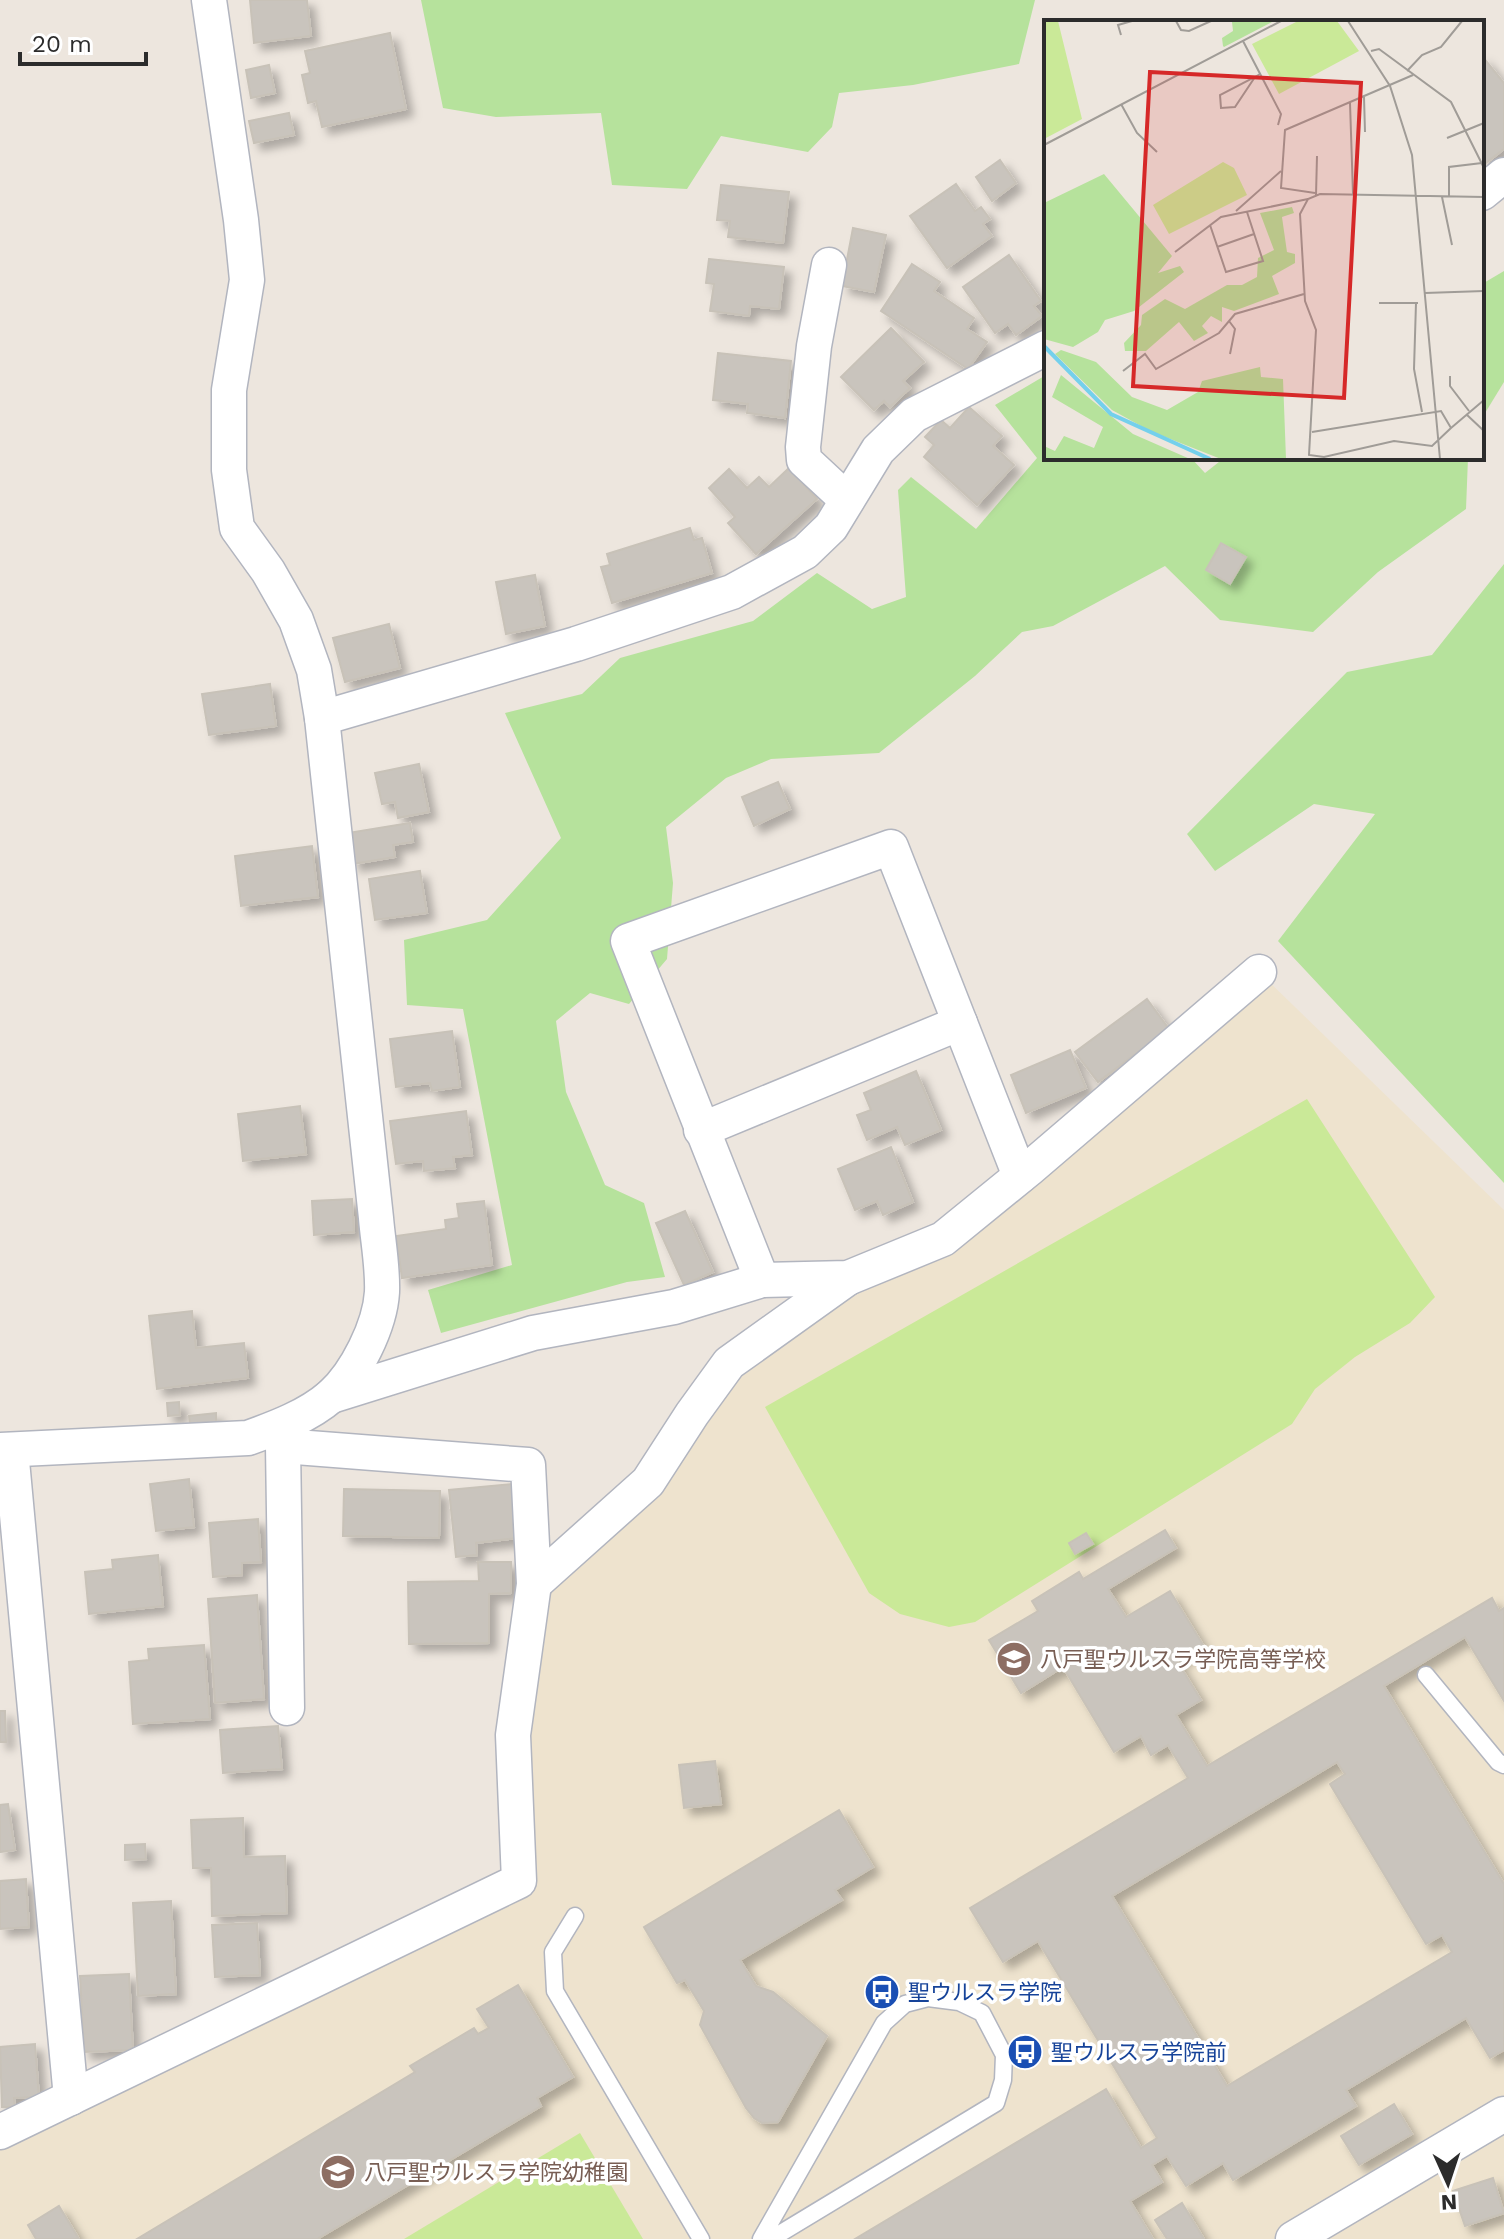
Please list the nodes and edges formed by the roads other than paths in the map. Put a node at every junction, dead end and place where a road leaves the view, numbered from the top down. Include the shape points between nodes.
1 (209, 0) edge
2 (1504, 175) edge
3 (1484, 191) edge
4 (829, 265) dead end
5 (1044, 349) edge
6 (847, 500) junction
7 (322, 718) junction
8 (1259, 972) dead end
9 (960, 1023) junction
10 (701, 1130) junction
11 (1020, 1176) junction
12 (848, 1278) junction
13 (762, 1280) junction
14 (331, 1396) junction
15 (281, 1436) junction
16 (5, 1450) edge
17 (534, 1584) junction
18 (1426, 1675) dead end
19 (287, 1708) dead end
20 (1504, 1765) edge
21 (575, 1916) dead end
22 (71, 2098) junction
23 (1504, 2114) edge
24 (0, 2132) edge
25 (701, 2239) edge
26 (761, 2239) edge
27 (771, 2239) edge
28 (1293, 2239) edge

1 - 7 street via 247,280 229,390 229,470 237,528 296,620 314,670
2 - 3 street
4 - 6 street via 803,447 804,460
5 - 6 street via 914,415 878,450
6 - 7 street via 831,527 805,552 732,592
7 - 14 street via 382,1291 378,1322 360,1359
8 - 11 street
9 - 10 street
9 - 10 street via 891,847 628,941
9 - 11 street
10 - 13 street
11 - 12 street via 943,1239
12 - 13 street
12 - 17 street via 729,1363 648,1482
13 - 14 street via 674,1307 533,1333
14 - 15 street
15 - 16 street
15 - 17 street via 528,1465
15 - 19 street
16 - 22 street
17 - 22 street via 513,1735 519,1881
18 - 20 lane
21 - 25 lane via 553,1952 555,1991
22 - 24 street
23 - 28 street
26 - 27 lane via 884,2023 905,2004 928,1998 959,2002 982,2013 1004,2055 996,2103

